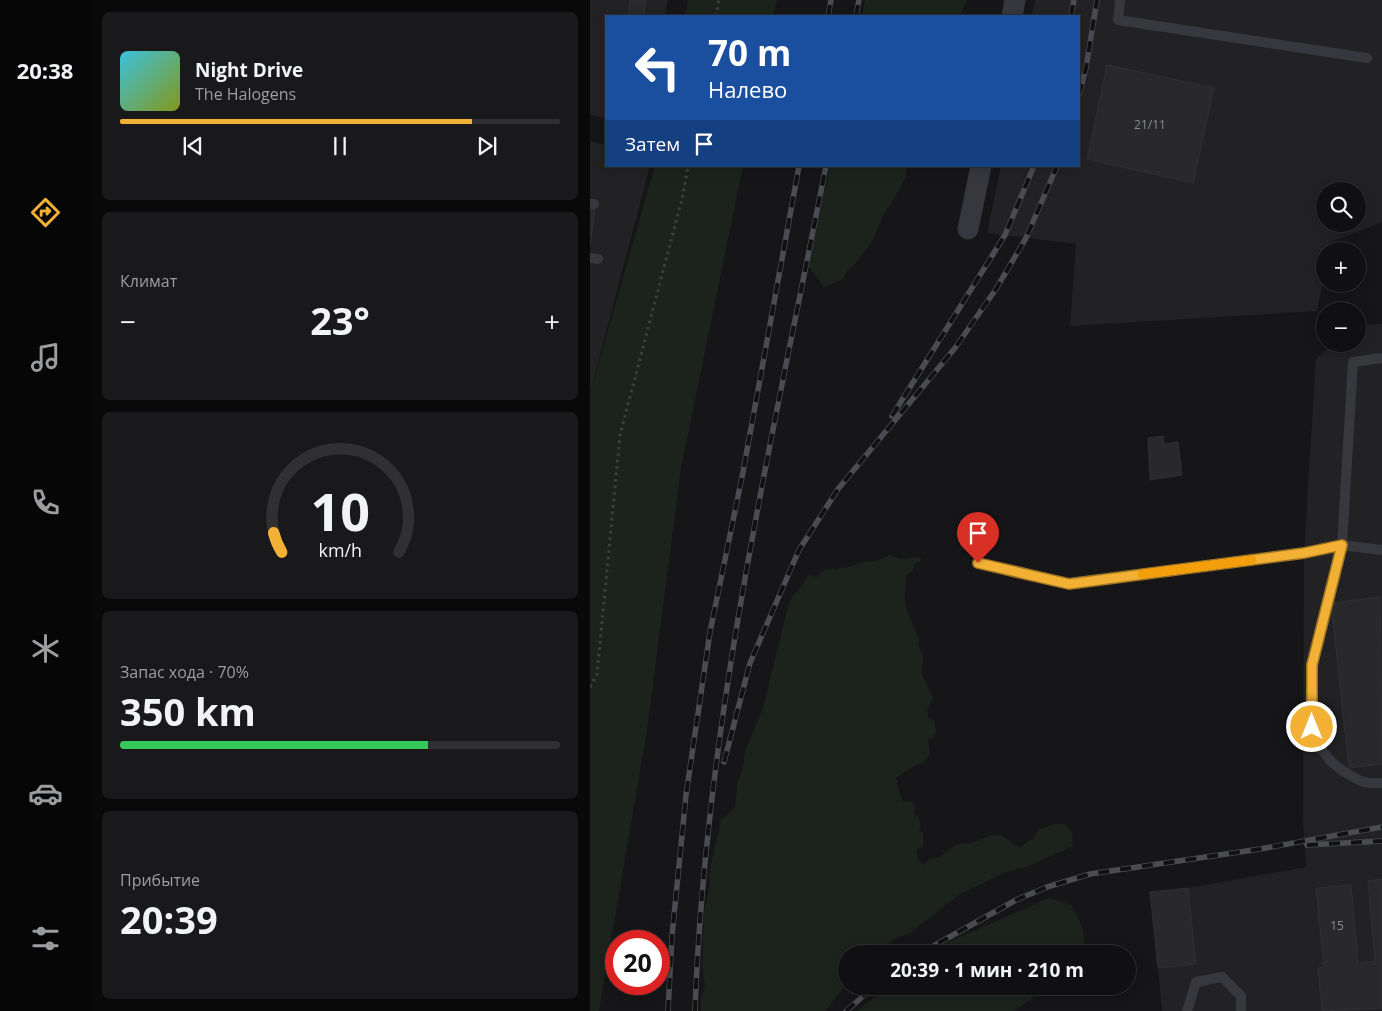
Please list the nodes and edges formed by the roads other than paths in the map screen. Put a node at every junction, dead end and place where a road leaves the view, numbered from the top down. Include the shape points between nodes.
1 (1015, 0) edge
2 (1120, 0) edge
3 (1012, 15) edge
4 (1367, 58) dead end
5 (981, 167) edge
6 (968, 229) dead end
7 (1382, 358) edge
8 (1342, 545) junction
9 (1382, 550) edge
10 (978, 563) dead end
11 (1382, 783) edge
12 (1187, 1011) edge
13 (1241, 1011) edge

1 - 3 street
2 - 4 lane via 1118,20
5 - 6 street
7 - 8 lane via 1353,362
8 - 9 lane
8 - 10 lane via 1304,553 1069,584
8 - 11 lane via 1312,665 1312,727 1332,764 1364,784
12 - 13 lane via 1196,982 1222,977 1241,996

